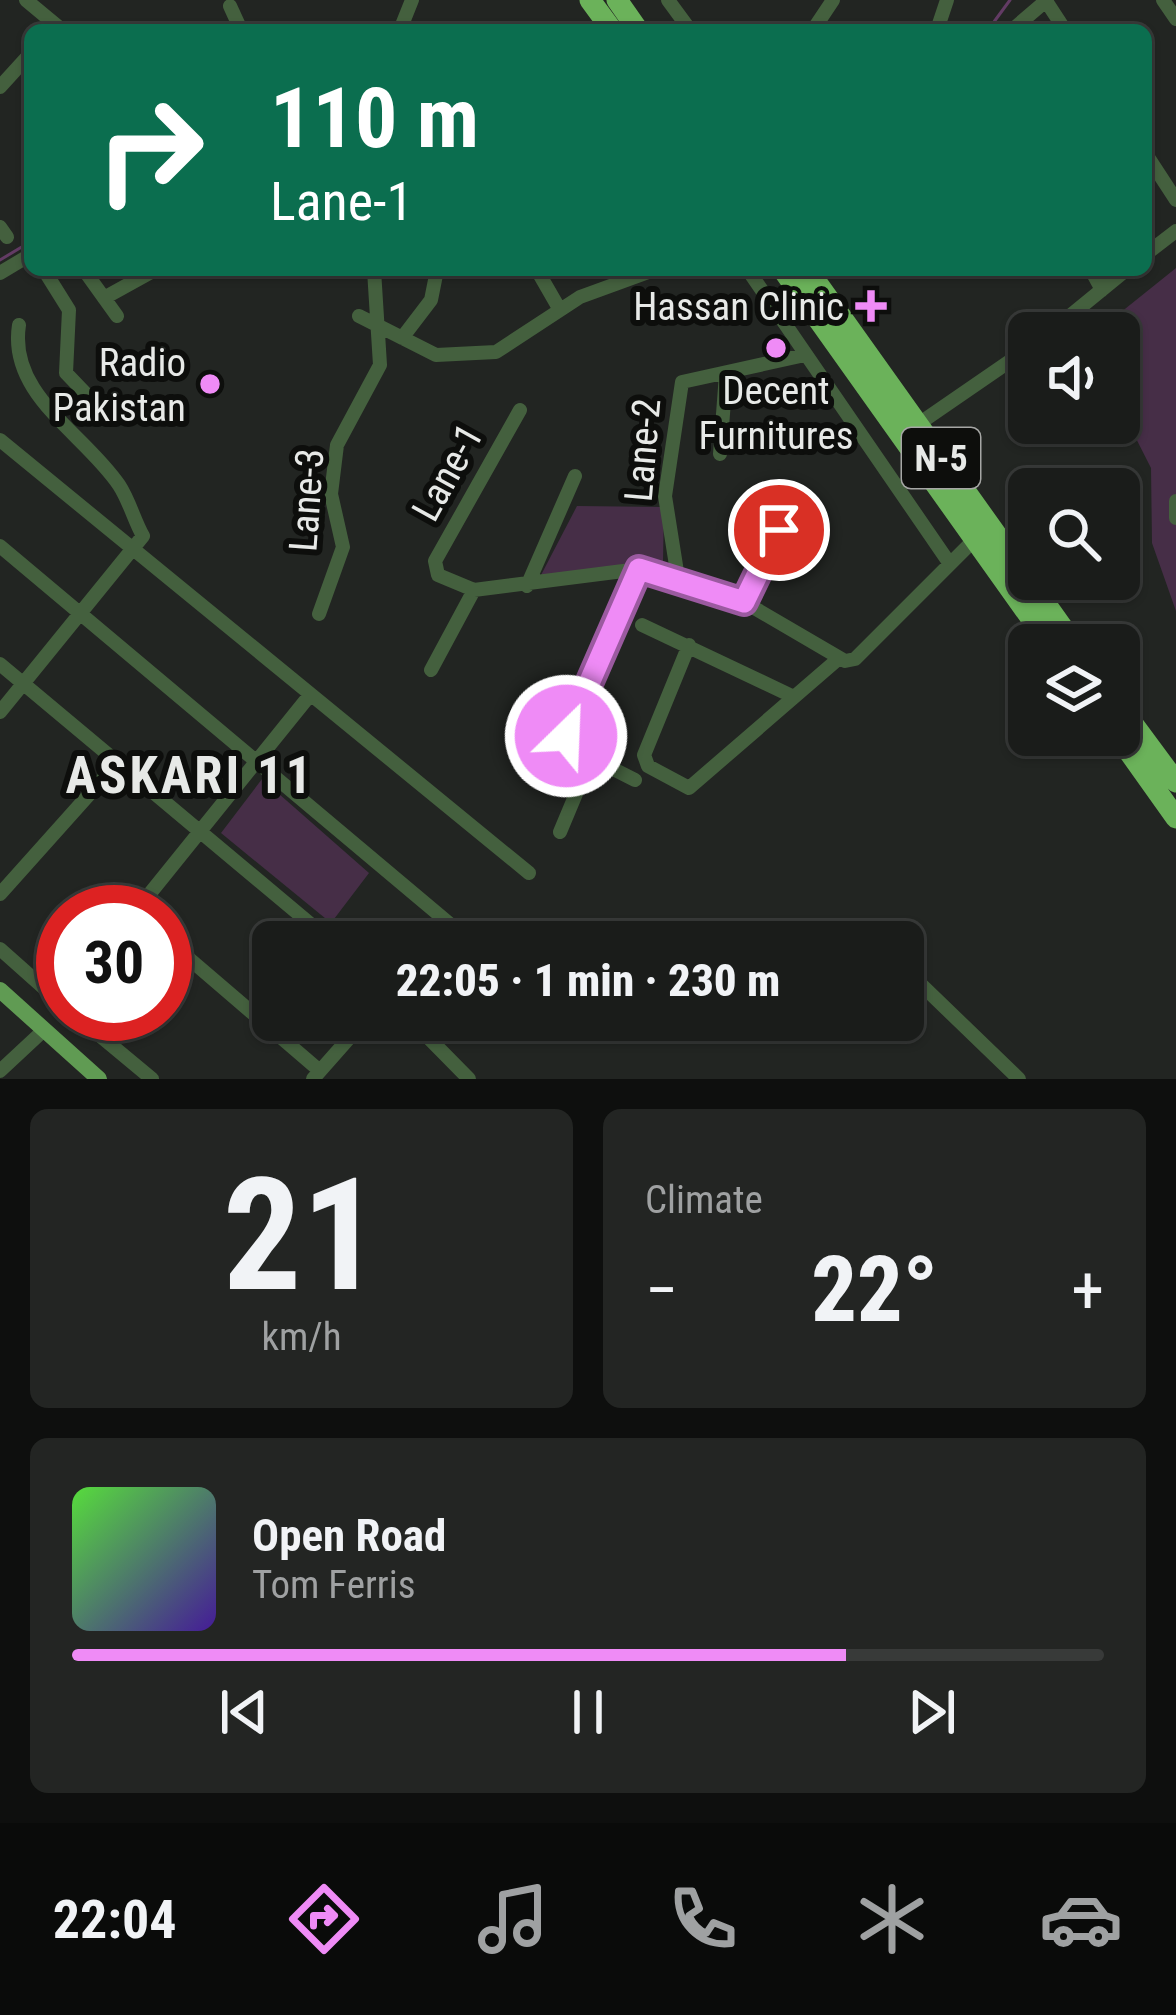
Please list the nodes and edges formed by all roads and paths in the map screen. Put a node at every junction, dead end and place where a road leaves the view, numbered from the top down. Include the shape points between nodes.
1 (26, 0) edge
2 (1163, 0) edge
3 (1046, 1) edge
4 (230, 5) dead end
5 (1176, 19) edge
6 (52, 24) edge
7 (238, 24) edge
8 (1019, 24) edge
9 (24, 61) edge
10 (0, 87) edge
11 (1152, 163) edge
12 (1176, 200) edge
13 (1176, 231) edge
14 (1152, 249) edge
15 (48, 276) edge
16 (88, 276) edge
17 (145, 276) edge
18 (374, 276) edge
19 (436, 276) edge
20 (540, 276) edge
21 (638, 276) edge
22 (752, 276) edge
23 (795, 276) edge
24 (796, 276) edge
25 (1094, 276) edge
26 (1119, 276) edge
27 (1102, 290) junction
28 (104, 298) junction
29 (560, 310) junction
30 (1075, 312) edge
31 (117, 316) dead end
32 (359, 316) dead end
33 (19, 325) dead end
34 (378, 325) junction
35 (402, 338) junction
36 (805, 356) junction
37 (1008, 363) edge
38 (726, 374) junction
39 (88, 397) dead end
40 (520, 410) dead end
41 (909, 431) junction
42 (0, 440) edge
43 (720, 454) dead end
44 (574, 476) dead end
45 (1176, 501) edge
46 (1176, 518) edge
47 (779, 530) dead end
48 (973, 541) junction
49 (0, 547) edge
50 (133, 552) junction
51 (950, 564) junction
52 (639, 569) junction
53 (678, 578) junction
54 (527, 586) junction
55 (474, 590) junction
56 (744, 602) junction
57 (80, 614) junction
58 (319, 614) dead end
59 (1034, 624) edge
60 (1059, 624) edge
61 (642, 625) dead end
62 (689, 645) junction
63 (837, 660) junction
64 (0, 664) edge
65 (430, 670) dead end
66 (23, 683) junction
67 (310, 695) junction
68 (794, 697) junction
69 (0, 712) edge
70 (1140, 733) edge
71 (1132, 756) edge
72 (591, 758) junction
73 (257, 760) junction
74 (118, 761) junction
75 (635, 780) dead end
76 (1176, 782) edge
77 (1176, 818) edge
78 (202, 832) junction
79 (560, 832) dead end
80 (529, 873) dead end
81 (158, 885) edge
82 (0, 895) edge
83 (307, 921) edge
84 (448, 921) edge
85 (0, 949) edge
86 (192, 962) edge
87 (36, 980) edge
88 (924, 987) edge
89 (0, 990) edge
90 (36, 1023) edge
91 (36, 1037) edge
92 (56, 1041) edge
93 (106, 1041) edge
94 (346, 1041) edge
95 (432, 1041) edge
96 (0, 1071) edge
97 (316, 1075) edge
98 (99, 1079) edge
99 (152, 1079) edge
100 (469, 1079) edge
101 (1019, 1079) edge

1 - 6 street
2 - 5 street
3 - 8 street
4 - 7 street
9 - 10 street
11 - 12 street
13 - 14 street
15 - 39 street via 69,310 66,374
16 - 28 street
17 - 28 street
18 - 34 street, Lane-3
19 - 35 street via 431,300
20 - 29 street
21 - 29 street
22 - 36 street
23 - 48 highway, N-5 via 870,418 938,509
24 - 41 highway, N-5
25 - 27 street
26 - 27 street
27 - 30 street
28 - 31 street
29 - 35 street via 496,352 436,355
32 - 34 street
33 - 50 street via 15,348 25,379 120,486 143,536
34 - 35 street
34 - 58 street, Lane-3 via 380,364 337,446 331,494 343,547
36 - 38 street, Lane-2
36 - 51 street
37 - 41 street
38 - 43 street
38 - 53 street, Lane-2 via 680,389 665,496
40 - 55 street, Lane-1 via 435,561 438,575
41 - 48 highway, N-5
41 - 60 highway, N-5
42 - 50 street
44 - 54 street
45 - 46 street
47 - 56 street
48 - 51 street
48 - 59 highway, N-5
49 - 57 street
50 - 57 street
50 - 67 street
51 - 63 street via 855,659
52 - 53 street
52 - 54 street
52 - 72 street via 566,736 568,746
53 - 56 street
54 - 55 street
55 - 65 street
56 - 63 street
57 - 66 street
57 - 73 street
61 - 62 street
62 - 68 street
62 - 68 street via 644,755 648,766 682,784 696,784
63 - 68 street
64 - 66 street
66 - 69 street
66 - 74 street
67 - 73 street
67 - 80 street
70 - 76 highway
71 - 77 highway
72 - 75 street
72 - 79 street
73 - 78 street
73 - 84 street
74 - 78 street
74 - 82 street
78 - 81 street
78 - 83 street
85 - 87 street
86 - 97 street
88 - 101 street
89 - 90 main road
91 - 96 street
92 - 98 main road
93 - 99 street
94 - 97 street
95 - 100 street

